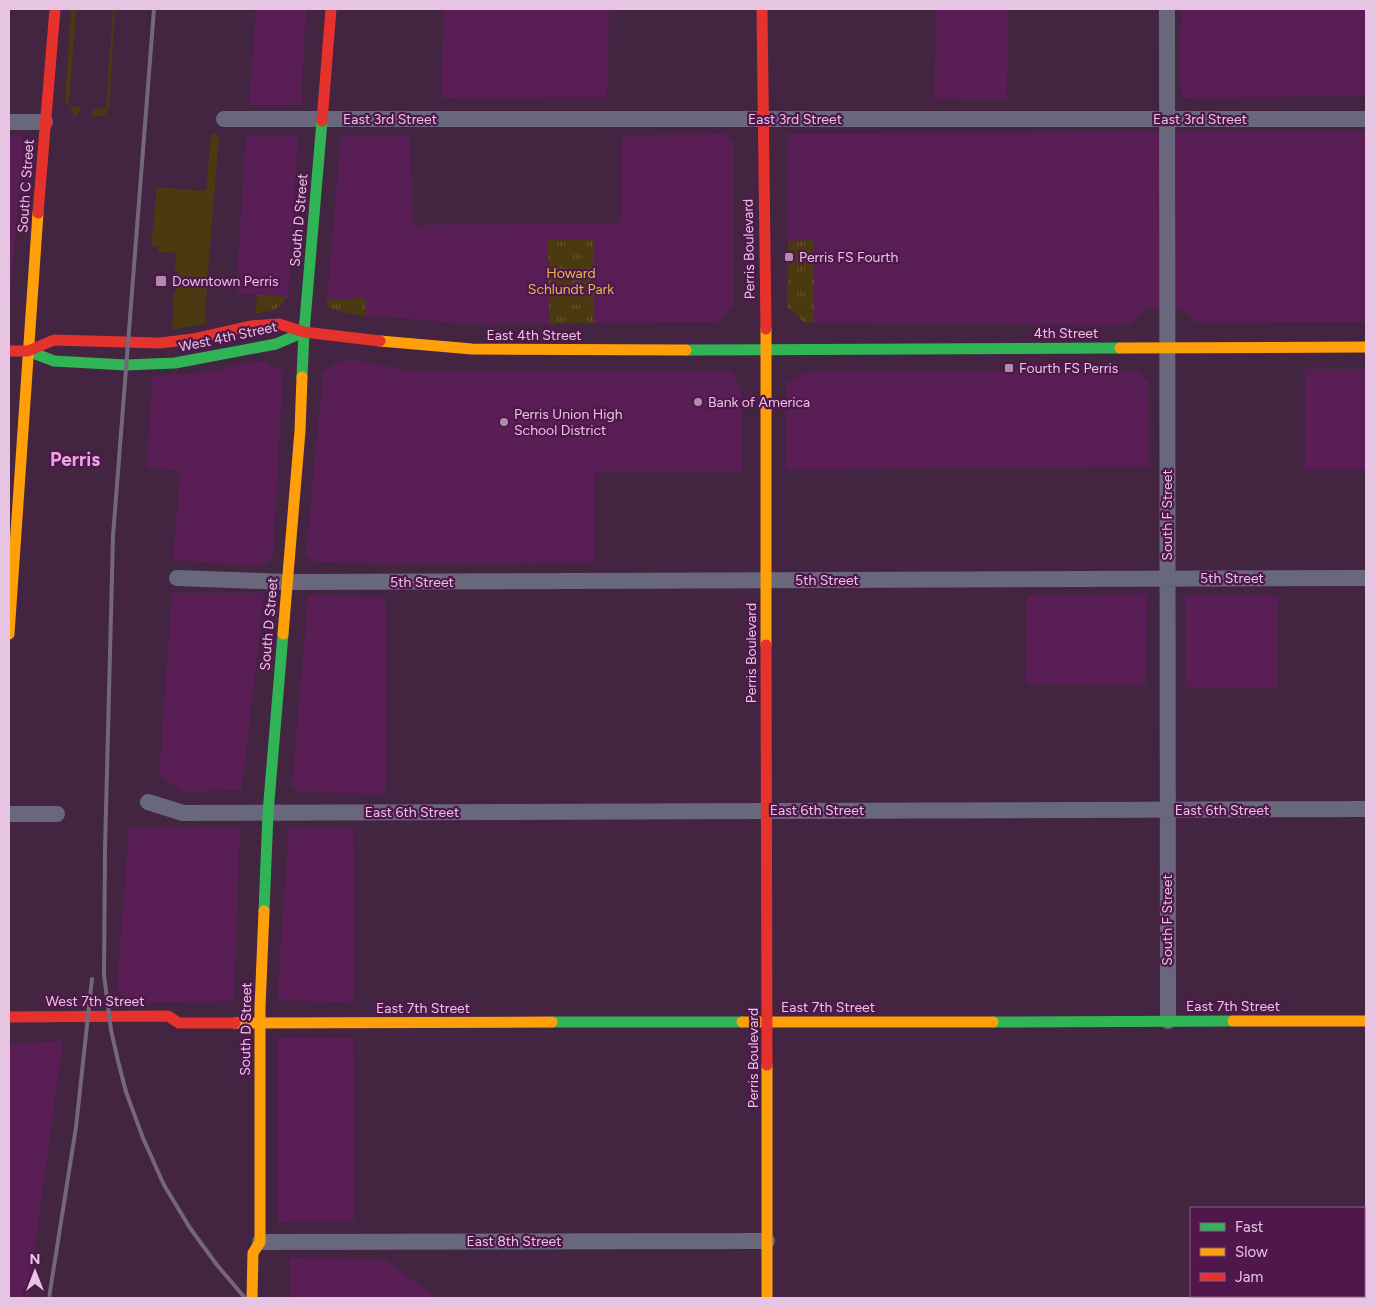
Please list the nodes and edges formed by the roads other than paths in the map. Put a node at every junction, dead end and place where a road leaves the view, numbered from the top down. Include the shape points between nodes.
1 (55, 9) edge
2 (331, 9) edge
3 (762, 9) edge
4 (1167, 9) edge
5 (224, 119) dead end
6 (323, 119) junction
7 (763, 119) junction
8 (1167, 119) junction
9 (1366, 119) edge
10 (9, 122) edge
11 (45, 122) junction
12 (304, 332) junction
13 (1366, 347) edge
14 (1167, 348) junction
15 (766, 350) junction
16 (9, 351) edge
17 (28, 351) junction
18 (177, 578) dead end
19 (1167, 578) junction
20 (1366, 578) edge
21 (766, 580) junction
22 (11, 582) edge
23 (287, 582) junction
24 (9, 634) edge
25 (148, 802) dead end
26 (1366, 809) edge
27 (766, 810) junction
28 (1167, 810) junction
29 (268, 813) junction
30 (9, 814) edge
31 (57, 814) dead end
32 (9, 1017) edge
33 (1366, 1020) edge
34 (1168, 1021) junction
35 (768, 1022) junction
36 (179, 1023) junction
37 (260, 1023) junction
38 (162, 1029) dead end
39 (768, 1241) junction
40 (263, 1246) junction
41 (252, 1298) edge
42 (767, 1298) edge

1 - 11 main road, South C Street
2 - 6 main road, South D Street
3 - 7 main road, Perris Boulevard
4 - 8 street, South F Street
5 - 6 street, East 3rd Street
6 - 7 street, East 3rd Street
6 - 12 main road, South D Street
7 - 8 street, East 3rd Street
7 - 15 main road, Perris Boulevard
8 - 9 street, East 3rd Street
8 - 14 street, South F Street
10 - 11 street
11 - 17 main road, South C Street
12 - 15 main road, East 4th Street via 472,350
12 - 17 main road, West 4th Street via 279,324 250,326 160,343 54,340
12 - 17 main road, West 4th Street via 276,344 175,363 126,365 54,361
12 - 23 main road, South D Street via 300,431
13 - 14 main road, 4th Street
14 - 15 main road, 4th Street
14 - 19 street, South F Street
15 - 21 main road, Perris Boulevard
16 - 17 main road, West 4th Street
17 - 22 main road, South C Street
18 - 23 street, 5th Street
19 - 20 street, 5th Street
19 - 21 street, 5th Street
19 - 28 street, South F Street
21 - 23 street, 5th Street
21 - 27 main road, Perris Boulevard
22 - 24 main road, South C Street
23 - 29 main road, South D Street
25 - 29 street, East 6th Street via 183,813
26 - 28 street, East 6th Street
27 - 28 street, East 6th Street
27 - 29 street, East 6th Street
27 - 35 main road, Perris Boulevard
28 - 34 street, South F Street
29 - 37 main road, South D Street
30 - 31 street
32 - 36 main road, West 7th Street via 168,1016
33 - 34 main road, East 7th Street
34 - 35 main road, East 7th Street
35 - 37 main road, East 7th Street
35 - 39 main road, Perris Boulevard
36 - 37 main road, West 7th Street
36 - 38 main road, West 7th Street via 171,1029
37 - 40 main road, South D Street
39 - 40 street, East 8th Street
39 - 42 main road, Perris Boulevard
40 - 41 main road, South D Street via 253,1253

